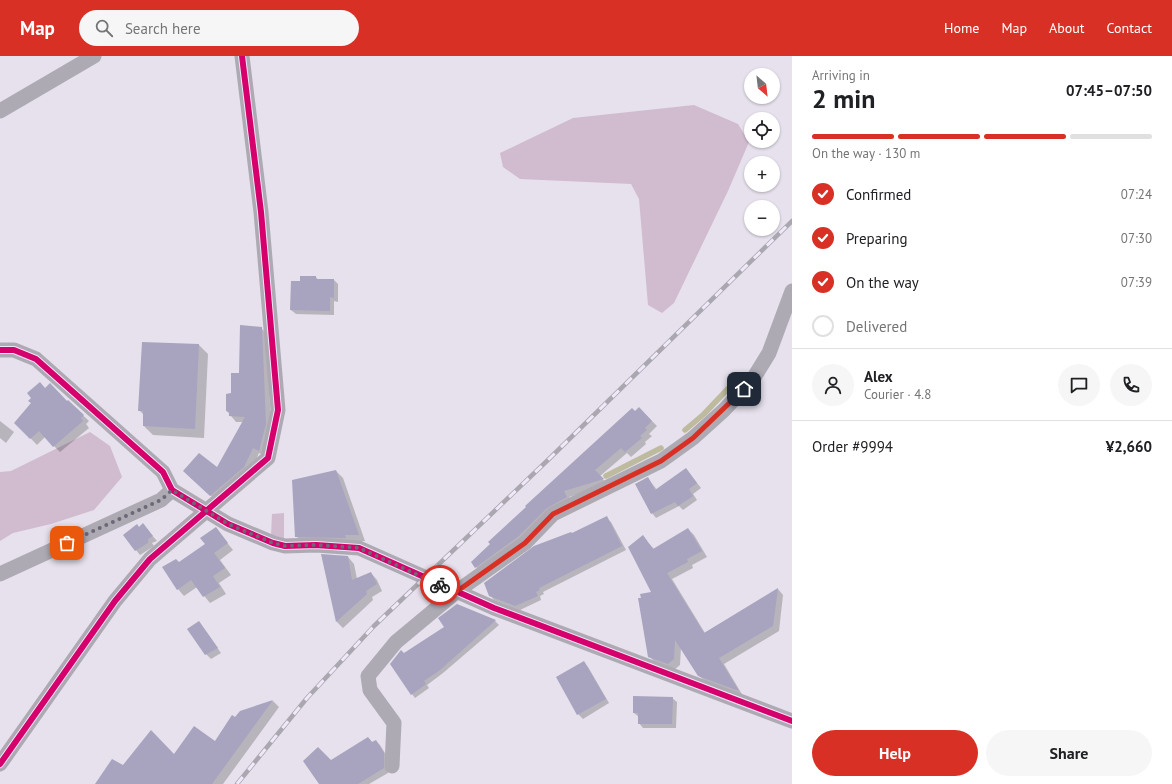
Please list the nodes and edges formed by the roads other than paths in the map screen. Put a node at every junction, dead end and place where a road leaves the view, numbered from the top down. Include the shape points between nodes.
1 (94, 56) edge
2 (242, 56) edge
3 (0, 111) edge
4 (792, 291) edge
5 (0, 350) edge
6 (172, 490) junction
7 (207, 511) junction
8 (0, 574) edge
9 (450, 590) junction
10 (792, 721) edge
11 (0, 764) edge
12 (392, 766) dead end

1 - 3 street
2 - 7 street via 261,212 278,410 268,458
4 - 9 street via 769,353 753,379 693,438 661,461 553,514 525,543
5 - 6 street via 14,350 36,359 163,472
6 - 7 street
6 - 8 street via 161,500
7 - 9 street via 228,524 284,546 359,548
7 - 11 street via 150,559 120,595
9 - 10 street
9 - 12 street via 396,642 368,676 370,690 394,723

